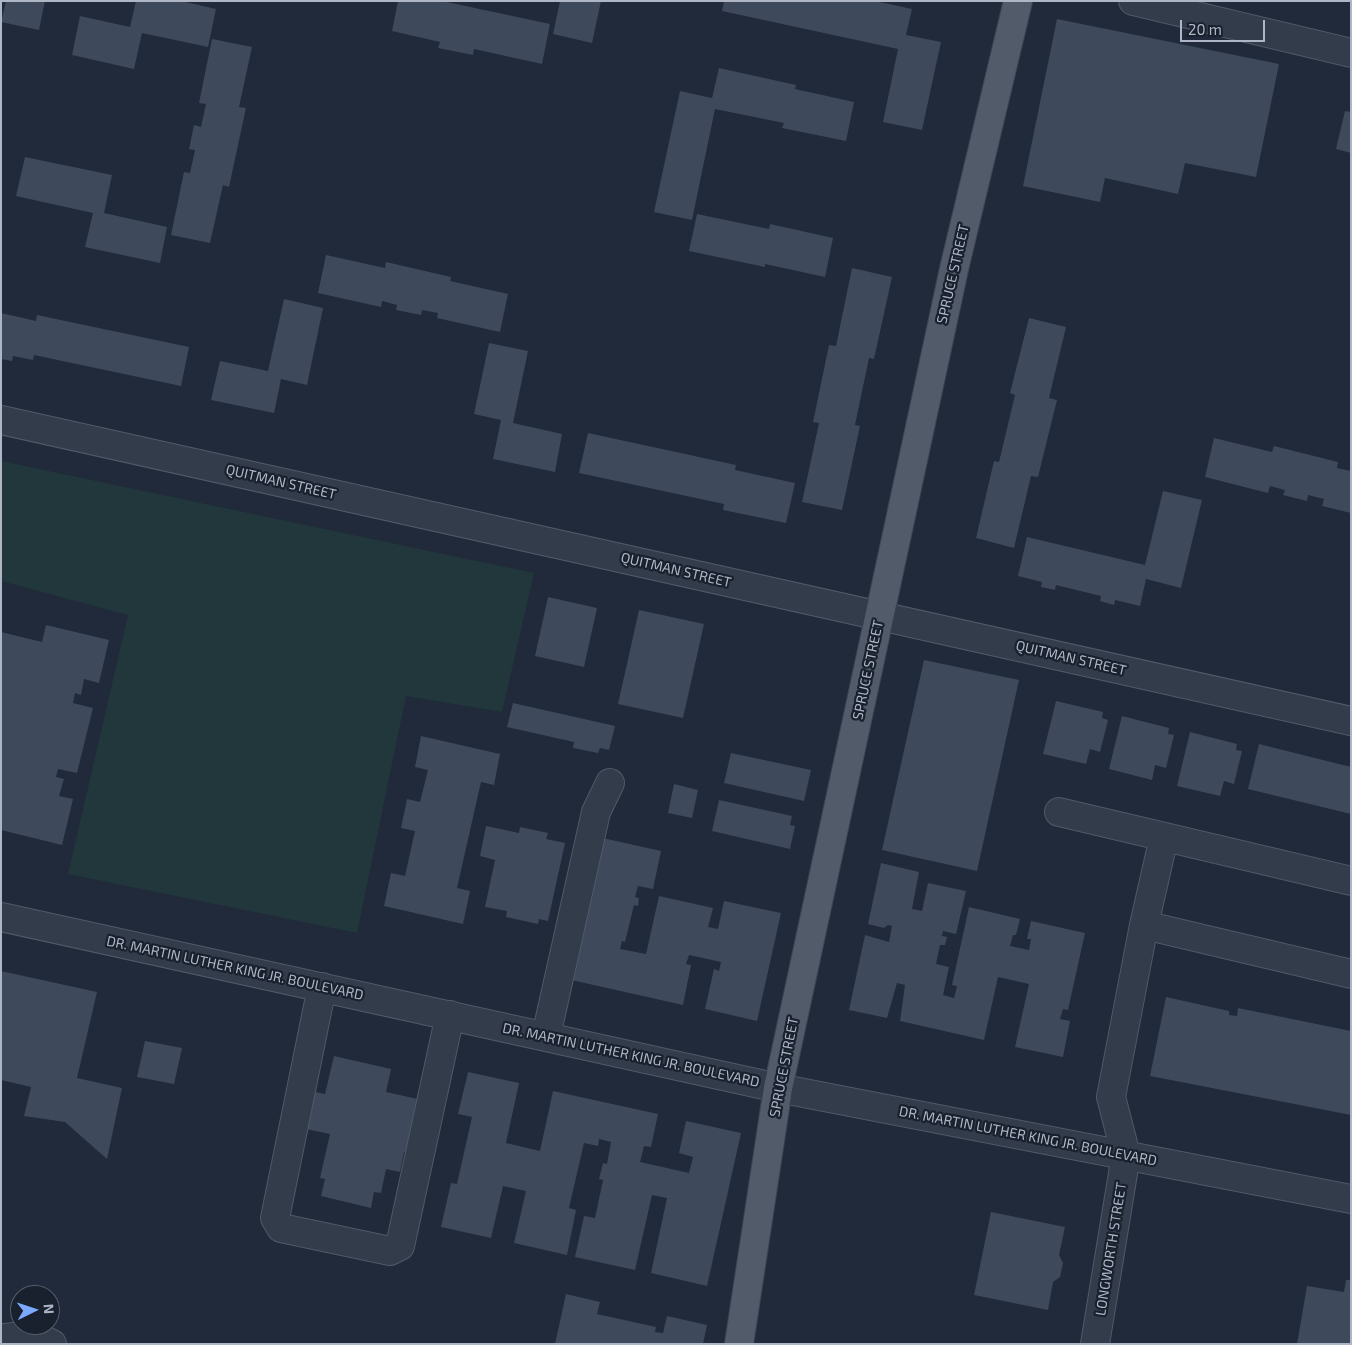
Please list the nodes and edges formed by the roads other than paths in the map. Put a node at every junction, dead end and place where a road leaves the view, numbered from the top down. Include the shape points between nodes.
1 (1018, 1) edge
2 (1134, 1) edge
3 (1201, 9) edge
4 (1351, 53) edge
5 (1, 420) edge
6 (880, 615) junction
7 (1351, 721) edge
8 (610, 783) dead end
9 (1060, 812) dead end
10 (1164, 837) junction
11 (1351, 881) edge
12 (1, 917) edge
13 (1144, 925) junction
14 (1351, 974) edge
15 (322, 987) junction
16 (450, 1015) junction
17 (546, 1036) junction
18 (778, 1088) junction
19 (1126, 1155) junction
20 (1351, 1199) edge
21 (1, 1341) edge
22 (52, 1344) edge
23 (739, 1344) edge
24 (1095, 1344) edge

1 - 6 main road, SPRUCE STREET via 954,269
2 - 3 street
3 - 4 street
5 - 6 street, QUITMAN STREET
6 - 7 street, QUITMAN STREET
6 - 18 main road, SPRUCE STREET
8 - 17 street via 596,812
9 - 10 street
10 - 11 street
10 - 13 street
12 - 15 street, DR. MARTIN LUTHER KING JR. BOULEVARD
13 - 14 street
13 - 19 street via 1111,1097
15 - 16 street, DR. MARTIN LUTHER KING JR. BOULEVARD
15 - 16 street via 275,1218 281,1228 390,1251 400,1246
16 - 17 street, DR. MARTIN LUTHER KING JR. BOULEVARD
17 - 18 street, DR. MARTIN LUTHER KING JR. BOULEVARD
18 - 19 street, DR. MARTIN LUTHER KING JR. BOULEVARD
18 - 23 main road, SPRUCE STREET
19 - 20 street, DR. MARTIN LUTHER KING JR. BOULEVARD
19 - 24 street, LONGWORTH STREET
21 - 22 street via 23,1336 38,1337

